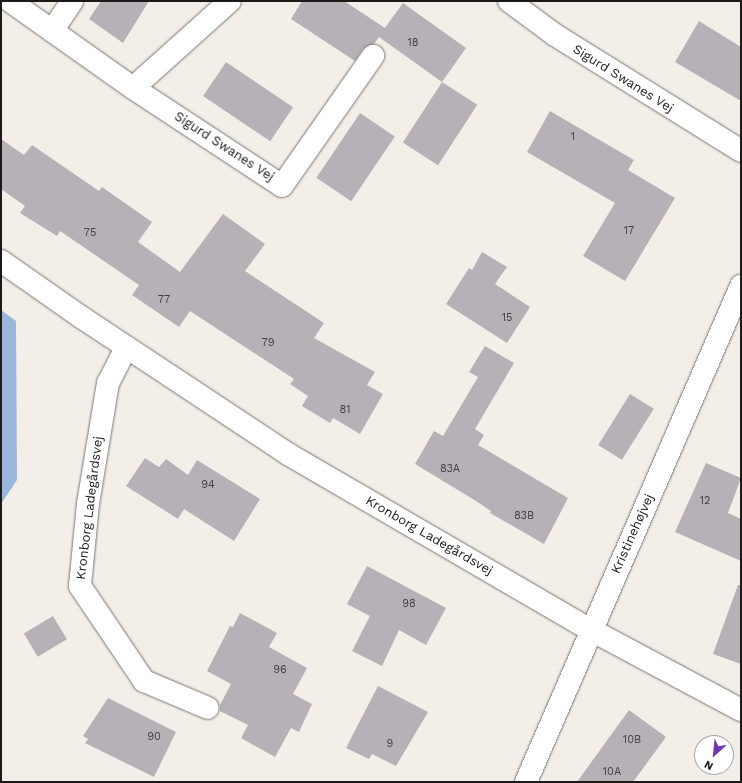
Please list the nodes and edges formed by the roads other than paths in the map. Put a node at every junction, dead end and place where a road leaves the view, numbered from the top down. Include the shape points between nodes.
1 (10, 1) edge
2 (72, 1) edge
3 (230, 1) edge
4 (509, 1) edge
5 (52, 31) junction
6 (373, 56) dead end
7 (133, 88) junction
8 (741, 151) edge
9 (1, 261) edge
10 (741, 286) edge
11 (126, 348) junction
12 (591, 630) junction
13 (208, 708) dead end
14 (741, 710) edge
15 (526, 782) edge

1 - 5 street, Sigurd Swanes Vej
2 - 5 street
3 - 7 street
4 - 8 street, Sigurd Swanes Vej via 562,40
5 - 7 street, Sigurd Swanes Vej
6 - 7 street, Sigurd Swanes Vej via 282,186
9 - 11 street, Kronborg Ladegårdsvej
10 - 12 street, Kristinehøjvej
11 - 12 street, Kronborg Ladegårdsvej via 288,454
11 - 13 street, Kronborg Ladegårdsvej via 108,383 88,504 80,586 144,680
12 - 14 street, Kronborg Ladegårdsvej
12 - 15 street, Kristinehøjvej

